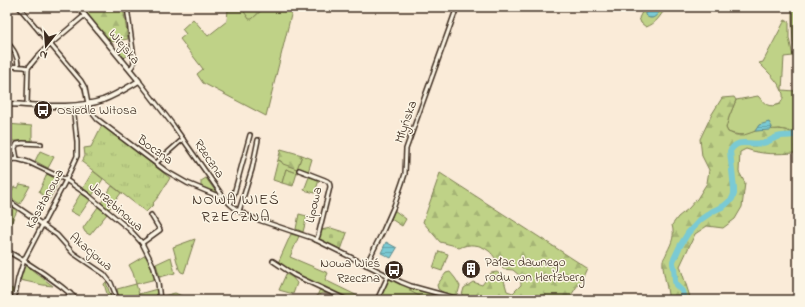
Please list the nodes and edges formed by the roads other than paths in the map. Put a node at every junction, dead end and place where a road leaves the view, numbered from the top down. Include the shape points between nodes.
1 (19, 7) edge
2 (78, 7) edge
3 (127, 7) edge
4 (457, 7) edge
5 (84, 15) junction
6 (7, 42) edge
7 (50, 44) junction
8 (7, 66) edge
9 (18, 66) junction
10 (28, 68) junction
11 (129, 69) junction
12 (139, 81) junction
13 (7, 104) edge
14 (88, 104) junction
15 (27, 105) junction
16 (73, 106) junction
17 (250, 135) dead end
18 (183, 139) junction
19 (258, 140) dead end
20 (41, 144) dead end
21 (17, 159) junction
22 (7, 160) edge
23 (156, 163) junction
24 (299, 170) dead end
25 (66, 180) junction
26 (222, 195) junction
27 (7, 200) edge
28 (229, 203) junction
29 (239, 211) junction
30 (151, 215) dead end
31 (43, 225) junction
32 (316, 240) junction
33 (142, 243) junction
34 (7, 251) edge
35 (24, 260) junction
36 (273, 262) dead end
37 (366, 265) junction
38 (388, 276) junction
39 (70, 293) junction
40 (14, 300) edge
41 (66, 300) edge
42 (78, 300) edge
43 (117, 300) edge
44 (160, 300) edge
45 (347, 300) edge
46 (377, 300) edge
47 (462, 300) edge

1 - 7 street, Boczna
2 - 5 street, Wiejska
3 - 11 street via 134,58 134,63
4 - 37 street, Młyńska via 406,149 405,171 394,206
5 - 7 street
5 - 11 street, Wiejska
6 - 9 street via 17,56
7 - 10 street
7 - 14 street, Boczna via 82,83
8 - 9 street
9 - 10 street
10 - 15 street
11 - 12 street, Wiejska
12 - 14 street via 103,100
12 - 18 street, Rzeczna
13 - 15 street
14 - 16 street
14 - 23 street, Boczna via 97,119
15 - 16 street
16 - 25 street, Kasztanowa via 78,150
17 - 28 street via 232,201
18 - 23 street
18 - 26 street, Rzeczna
19 - 29 street
20 - 21 street via 17,144
21 - 22 street
21 - 25 street, Jarzębinowa via 32,163
23 - 26 street, Boczna via 187,183 212,194
24 - 32 street, Lipowa via 330,184
25 - 31 street, Kasztanowa
25 - 33 street, Jarzębinowa via 116,218
26 - 28 street, Rzeczna
27 - 31 street, Akacjowa
28 - 29 street, Rzeczna
29 - 32 street, Rzeczna via 256,220
30 - 33 street via 160,230
31 - 35 street, Kasztanowa
31 - 43 street, Akacjowa via 57,235 73,253 107,278
32 - 37 street, Rzeczna
33 - 44 street, Jarzębinowa via 154,268
34 - 35 street
35 - 39 street
35 - 40 street, Kasztanowa
36 - 45 street
37 - 38 street, Rzeczna
38 - 46 street
38 - 47 street, Rzeczna via 411,286
39 - 41 street
39 - 42 street

